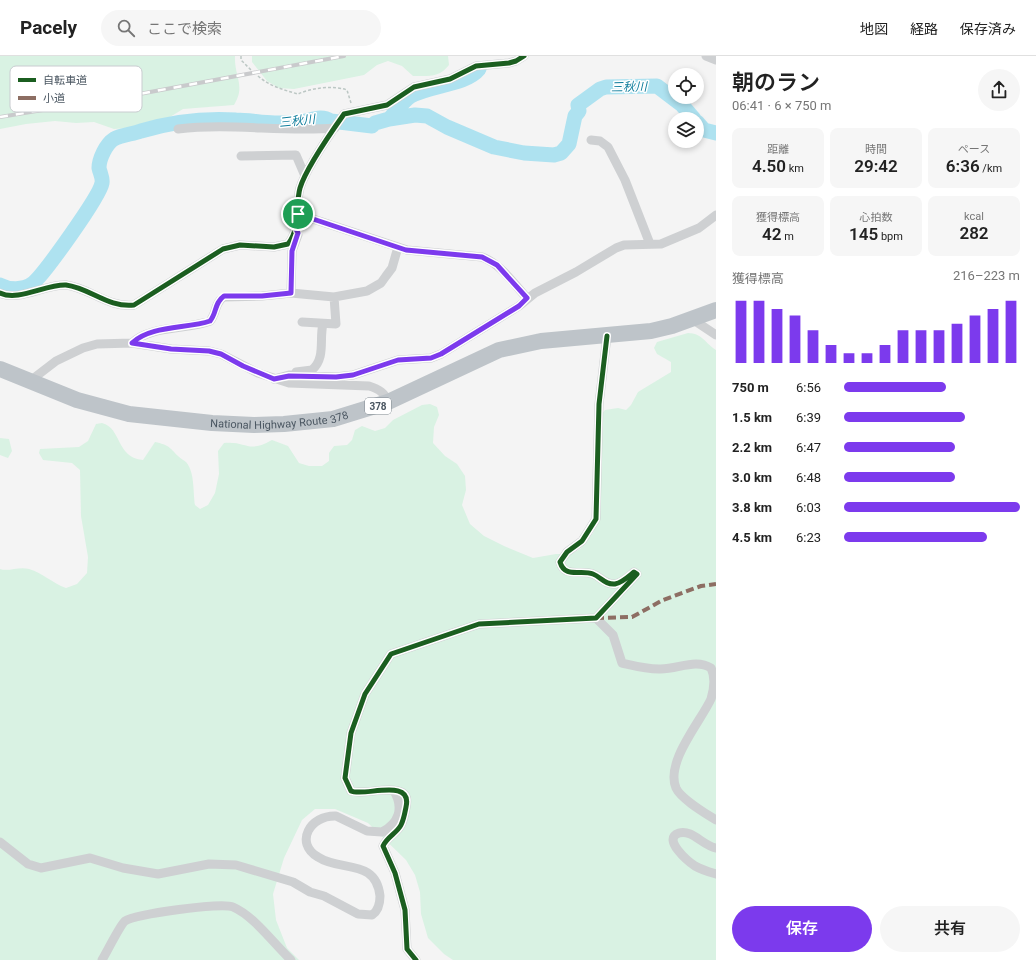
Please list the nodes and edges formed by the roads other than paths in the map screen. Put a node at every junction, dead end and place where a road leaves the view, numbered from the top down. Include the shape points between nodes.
1 (524, 56) edge
2 (706, 56) edge
3 (716, 60) edge
4 (336, 126) junction
5 (178, 129) dead end
6 (591, 140) dead end
7 (241, 156) dead end
8 (305, 176) junction
9 (298, 214) junction
10 (716, 216) edge
11 (295, 227) junction
12 (650, 244) junction
13 (398, 247) junction
14 (0, 293) edge
15 (291, 293) junction
16 (334, 297) junction
17 (527, 298) junction
18 (716, 310) edge
19 (692, 320) junction
20 (302, 322) dead end
21 (323, 324) junction
22 (716, 335) edge
23 (607, 336) junction
24 (132, 343) junction
25 (0, 369) edge
26 (289, 376) junction
27 (274, 379) junction
28 (30, 381) junction
29 (388, 402) junction
30 (596, 618) junction
31 (394, 790) junction
32 (716, 820) edge
33 (0, 842) edge
34 (716, 848) edge
35 (716, 874) edge
36 (102, 960) edge
37 (291, 960) edge
38 (416, 960) edge

1 - 4 street via 510,63 476,66 450,79 414,87 382,107 348,112
2 - 3 street
4 - 5 street via 303,131 237,127
4 - 8 street
6 - 12 street via 600,141 608,147 625,180
7 - 8 street via 296,155
8 - 9 street via 300,188
9 - 11 street
9 - 13 street
10 - 12 street via 685,235 661,244
11 - 14 street via 288,244 223,249 134,305 116,305 68,286 15,295 5,296
11 - 15 street via 298,233 292,251
12 - 17 street via 624,245 616,248
13 - 16 street via 392,268 381,283 367,291
13 - 17 street via 423,252 482,257 503,271
15 - 16 street
15 - 24 street via 224,296 216,304 210,321 172,328 138,338
16 - 21 street via 336,324
17 - 26 street via 519,306 479,331 431,358 398,360 353,375
18 - 19 highway, National Highway Route 378 / 378
19 - 22 street
19 - 23 highway, National Highway Route 378 / 378 via 651,331
20 - 21 street
21 - 26 street via 323,345 315,367
23 - 29 highway, National Highway Route 378 / 378 via 541,341 499,350
23 - 30 street via 599,404 596,519 582,541 567,552 560,562 571,573 593,574 610,584 618,584 634,572 637,574
24 - 27 street via 221,354
24 - 28 street via 97,344 83,348 56,361
25 - 28 highway, National Highway Route 378 / 378
26 - 27 street
27 - 29 street via 299,384 369,386 386,396
28 - 29 highway, National Highway Route 378 / 378 via 77,400 129,414 226,424 284,424 333,419
30 - 31 street via 479,624 391,654 365,694 351,733 345,778 351,791 357,793
30 - 32 street via 613,635 622,662 661,670 699,664 711,668 714,673 711,699 679,756 674,781 676,789 691,803
31 - 33 street via 398,798 399,814 394,824 382,832 368,831 336,816 330,816 319,818 311,824 307,835 310,850 316,857 333,864 362,869 370,875 379,890 380,898 376,912 372,915 358,914 293,882 236,865 209,864 158,874 123,868 90,858 41,868 28,864
31 - 38 street via 403,792 408,801 402,824 383,846 395,873 406,910 407,948
34 - 35 street via 688,834 679,833 673,840 683,856 695,866
36 - 37 street via 125,921 139,916 219,905 233,907 249,917

